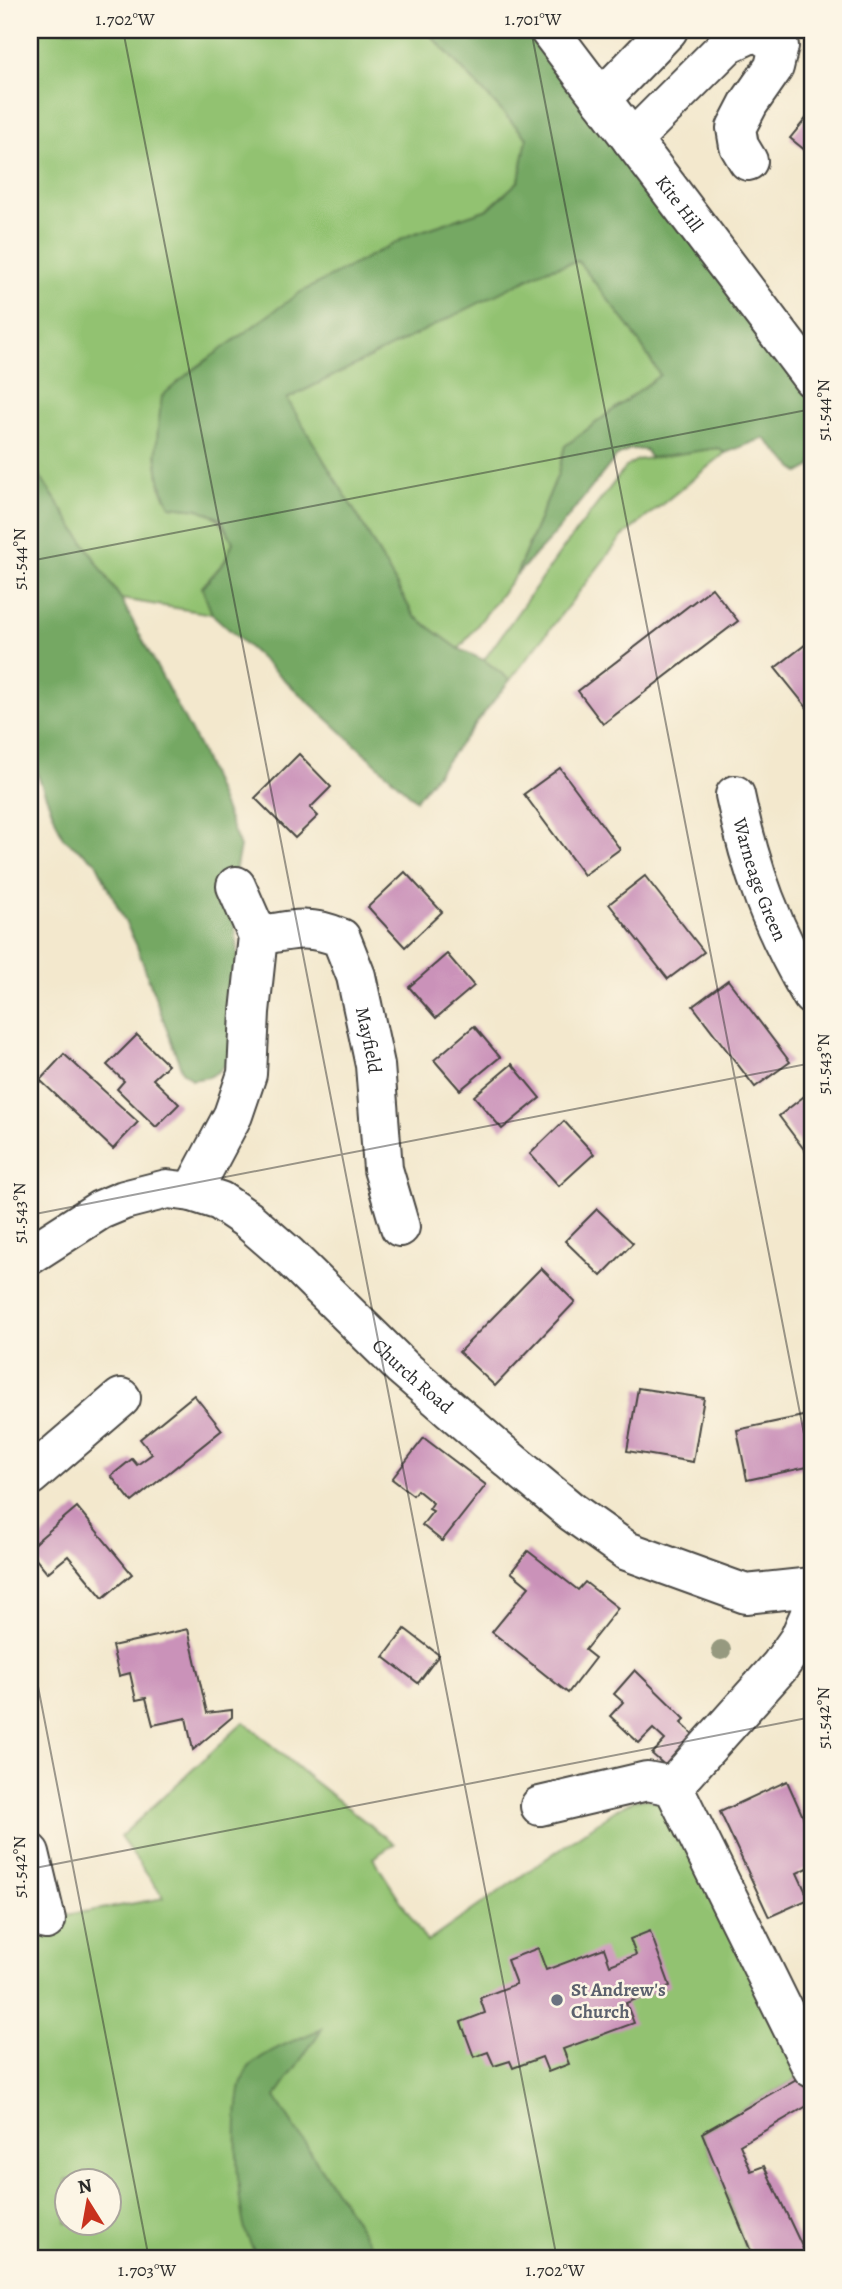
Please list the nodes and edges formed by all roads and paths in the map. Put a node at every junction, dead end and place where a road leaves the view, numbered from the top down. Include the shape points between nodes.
1 (549, 30) edge
2 (668, 30) edge
3 (756, 30) edge
4 (601, 99) junction
5 (632, 139) junction
6 (748, 161) dead end
7 (812, 377) edge
8 (735, 794) dead end
9 (236, 886) dead end
10 (258, 936) junction
11 (812, 996) edge
12 (192, 1192) junction
13 (400, 1227) dead end
14 (30, 1255) edge
15 (121, 1398) dead end
16 (30, 1476) edge
17 (811, 1587) edge
18 (673, 1786) junction
19 (540, 1806) dead end
20 (30, 1853) edge
21 (46, 1920) dead end
22 (812, 2068) edge

1 - 4 street, Kite Hill
2 - 4 street
3 - 5 street via 728,44
3 - 6 street via 779,46 774,67 736,128
4 - 5 street, Kite Hill
5 - 7 street, Kite Hill
8 - 11 street, Warneage Green via 759,889 774,928
9 - 10 street
10 - 12 street via 247,1074 233,1115
10 - 13 street, Mayfield via 322,930 341,938 356,976 375,1065 383,1169
12 - 14 street, Church Road via 167,1189 124,1200
12 - 17 street, Church Road via 219,1201 248,1220 412,1375 572,1512 627,1551 747,1594
15 - 16 street
17 - 18 street, Church Road via 810,1614 799,1639
18 - 19 street via 647,1781
18 - 22 street
20 - 21 street

